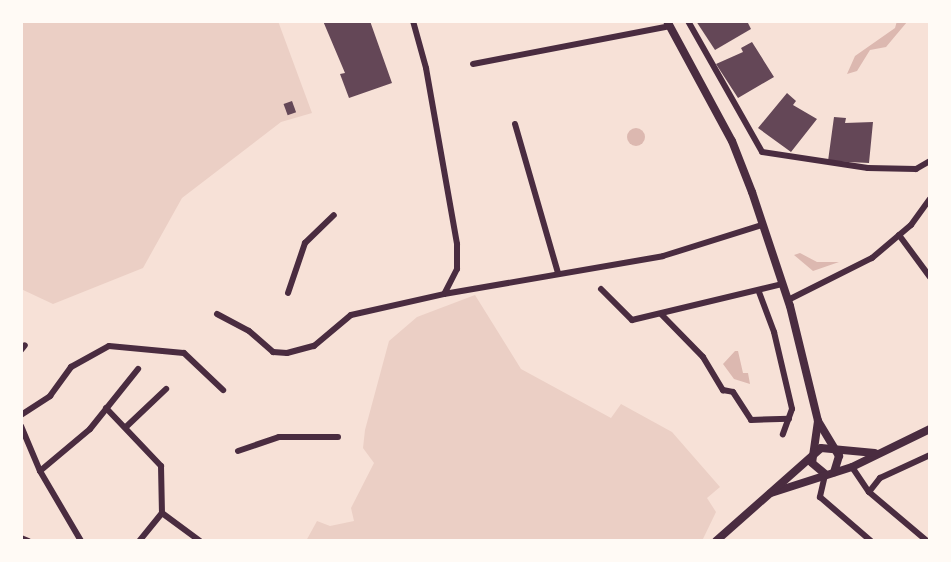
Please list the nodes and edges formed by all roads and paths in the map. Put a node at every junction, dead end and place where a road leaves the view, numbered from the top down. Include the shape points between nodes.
1 (413, 21) edge
2 (688, 21) edge
3 (669, 23) edge
4 (473, 64) dead end
5 (515, 124) dead end
6 (930, 161) edge
7 (930, 199) edge
8 (334, 215) dead end
9 (762, 225) junction
10 (899, 236) junction
11 (558, 273) junction
12 (930, 277) edge
13 (782, 284) junction
14 (601, 289) dead end
15 (759, 292) junction
16 (288, 293) dead end
17 (444, 294) junction
18 (788, 300) junction
19 (217, 314) dead end
20 (661, 314) junction
21 (138, 369) dead end
22 (166, 389) dead end
23 (223, 390) dead end
24 (106, 408) junction
25 (21, 415) edge
26 (789, 419) junction
27 (818, 421) junction
28 (21, 426) edge
29 (127, 426) junction
30 (930, 429) edge
31 (783, 434) dead end
32 (338, 437) dead end
33 (834, 449) junction
34 (238, 451) dead end
35 (875, 453) junction
36 (814, 454) junction
37 (930, 455) edge
38 (852, 467) junction
39 (40, 471) junction
40 (829, 473) junction
41 (869, 492) junction
42 (768, 494) junction
43 (162, 513) junction
44 (21, 538) edge
45 (28, 541) edge
46 (81, 541) edge
47 (139, 541) edge
48 (200, 541) edge
49 (716, 541) edge
50 (871, 541) edge
51 (927, 541) edge

1 - 17 street via 426,68 457,244 457,269
2 - 6 street via 762,152 868,168 916,169
3 - 4 street
3 - 9 street via 732,141
5 - 11 street
7 - 10 street
8 - 16 street via 305,243
9 - 11 street via 663,256
9 - 13 street
10 - 12 street
10 - 18 street via 872,258
11 - 17 street
13 - 15 street
13 - 18 street
14 - 20 street via 632,320
15 - 20 street
15 - 26 street via 774,332 792,409
17 - 19 street via 351,315 314,346 287,353 274,352
18 - 27 street
20 - 26 street via 703,357 723,390 733,392 751,420
21 - 24 street
22 - 29 street
23 - 25 street via 184,353 109,346 71,367 50,396
24 - 29 street
24 - 39 street via 90,429
26 - 31 street
27 - 33 street
27 - 36 street
28 - 39 street
29 - 43 street via 162,466
30 - 35 street
32 - 34 street via 279,437
33 - 35 street
33 - 36 street via 825,447
33 - 40 street via 840,461
35 - 38 street
36 - 40 street via 814,467
36 - 42 street
37 - 41 street via 880,478
38 - 40 street
38 - 41 street
39 - 46 street
40 - 42 street
40 - 50 street via 820,497
41 - 51 street
42 - 49 street
43 - 47 street
43 - 48 street
44 - 45 street

